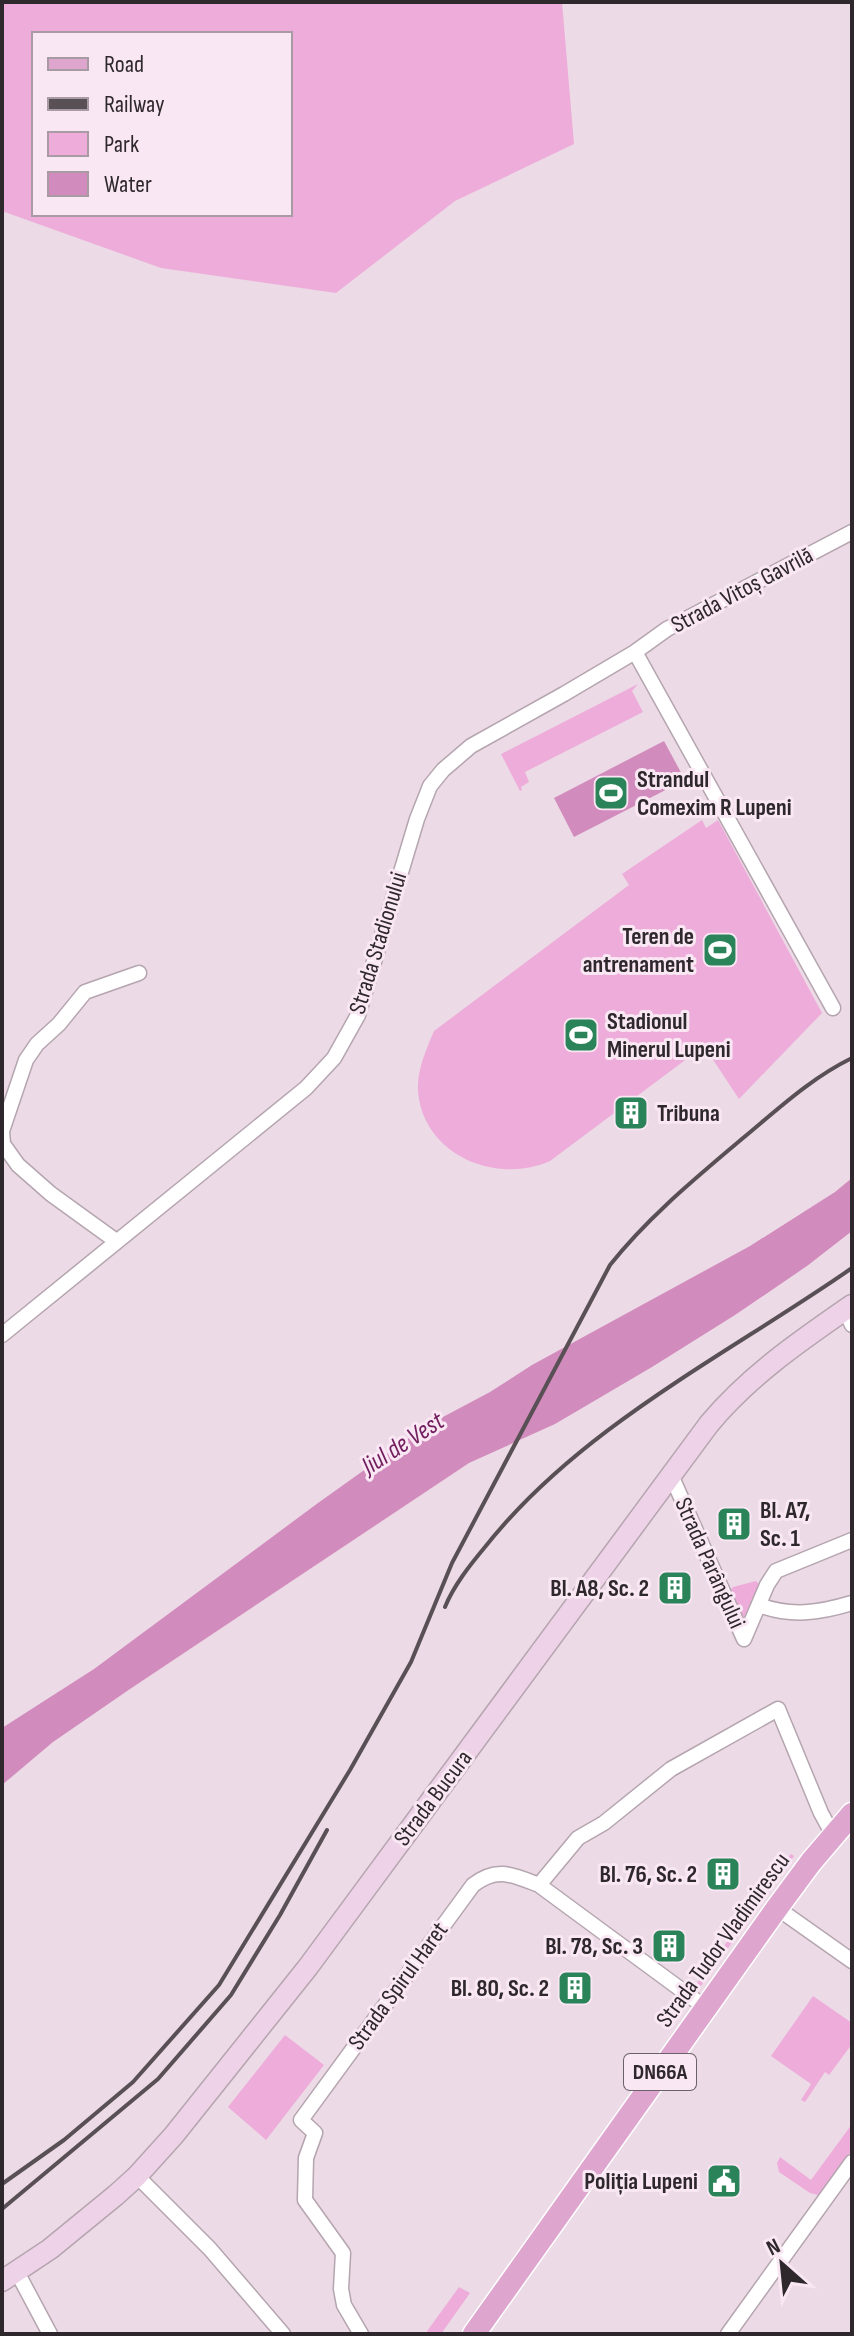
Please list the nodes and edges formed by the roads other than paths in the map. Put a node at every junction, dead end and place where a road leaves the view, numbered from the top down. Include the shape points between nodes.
1 (852, 532) edge
2 (635, 652) junction
3 (139, 973) dead end
4 (833, 1008) dead end
5 (116, 1241) junction
6 (850, 1313) edge
7 (2, 1335) edge
8 (671, 1475) junction
9 (852, 1540) edge
10 (852, 1603) edge
11 (759, 1605) junction
12 (852, 1814) edge
13 (833, 1835) junction
14 (539, 1885) junction
15 (777, 1908) junction
16 (852, 1961) edge
17 (706, 2008) junction
18 (852, 2162) edge
19 (137, 2176) junction
20 (10, 2276) edge
21 (50, 2334) edge
22 (283, 2334) edge
23 (361, 2334) edge
24 (474, 2334) edge
25 (728, 2334) edge

1 - 2 street, Strada Vitoș Gavrilă via 692,615
2 - 4 street
2 - 5 street, Strada Stadionului via 490,735 443,770 420,810 358,1015 334,1058 306,1088
3 - 5 street via 85,992 37,1044 26,1060 2,1131 3,1144 24,1171
5 - 7 street, Strada Stadionului
6 - 8 main road, Strada Bucura via 803,1338 746,1383
8 - 11 street, Strada Parângului via 744,1639
8 - 19 main road, Strada Bucura via 308,1967
9 - 11 street, Strada Parângului via 776,1571
10 - 11 street via 792,1613
12 - 13 main road, Strada Tudor Vladimirescu / DN66A
13 - 14 street via 778,1709 671,1769 578,1838
13 - 15 main road, Strada Tudor Vladimirescu / DN66A
14 - 17 street, Strada Spirul Haret
14 - 23 street, Strada Spirul Haret via 490,1874 473,1885 301,2120 315,2133 306,2158 305,2200 343,2253 344,2305
15 - 16 street
15 - 17 main road, Strada Tudor Vladimirescu / DN66A
17 - 24 main road, Strada Tudor Vladimirescu / DN66A
18 - 25 street
19 - 20 main road, Strada Bucura
19 - 22 street via 210,2249
20 - 21 street

